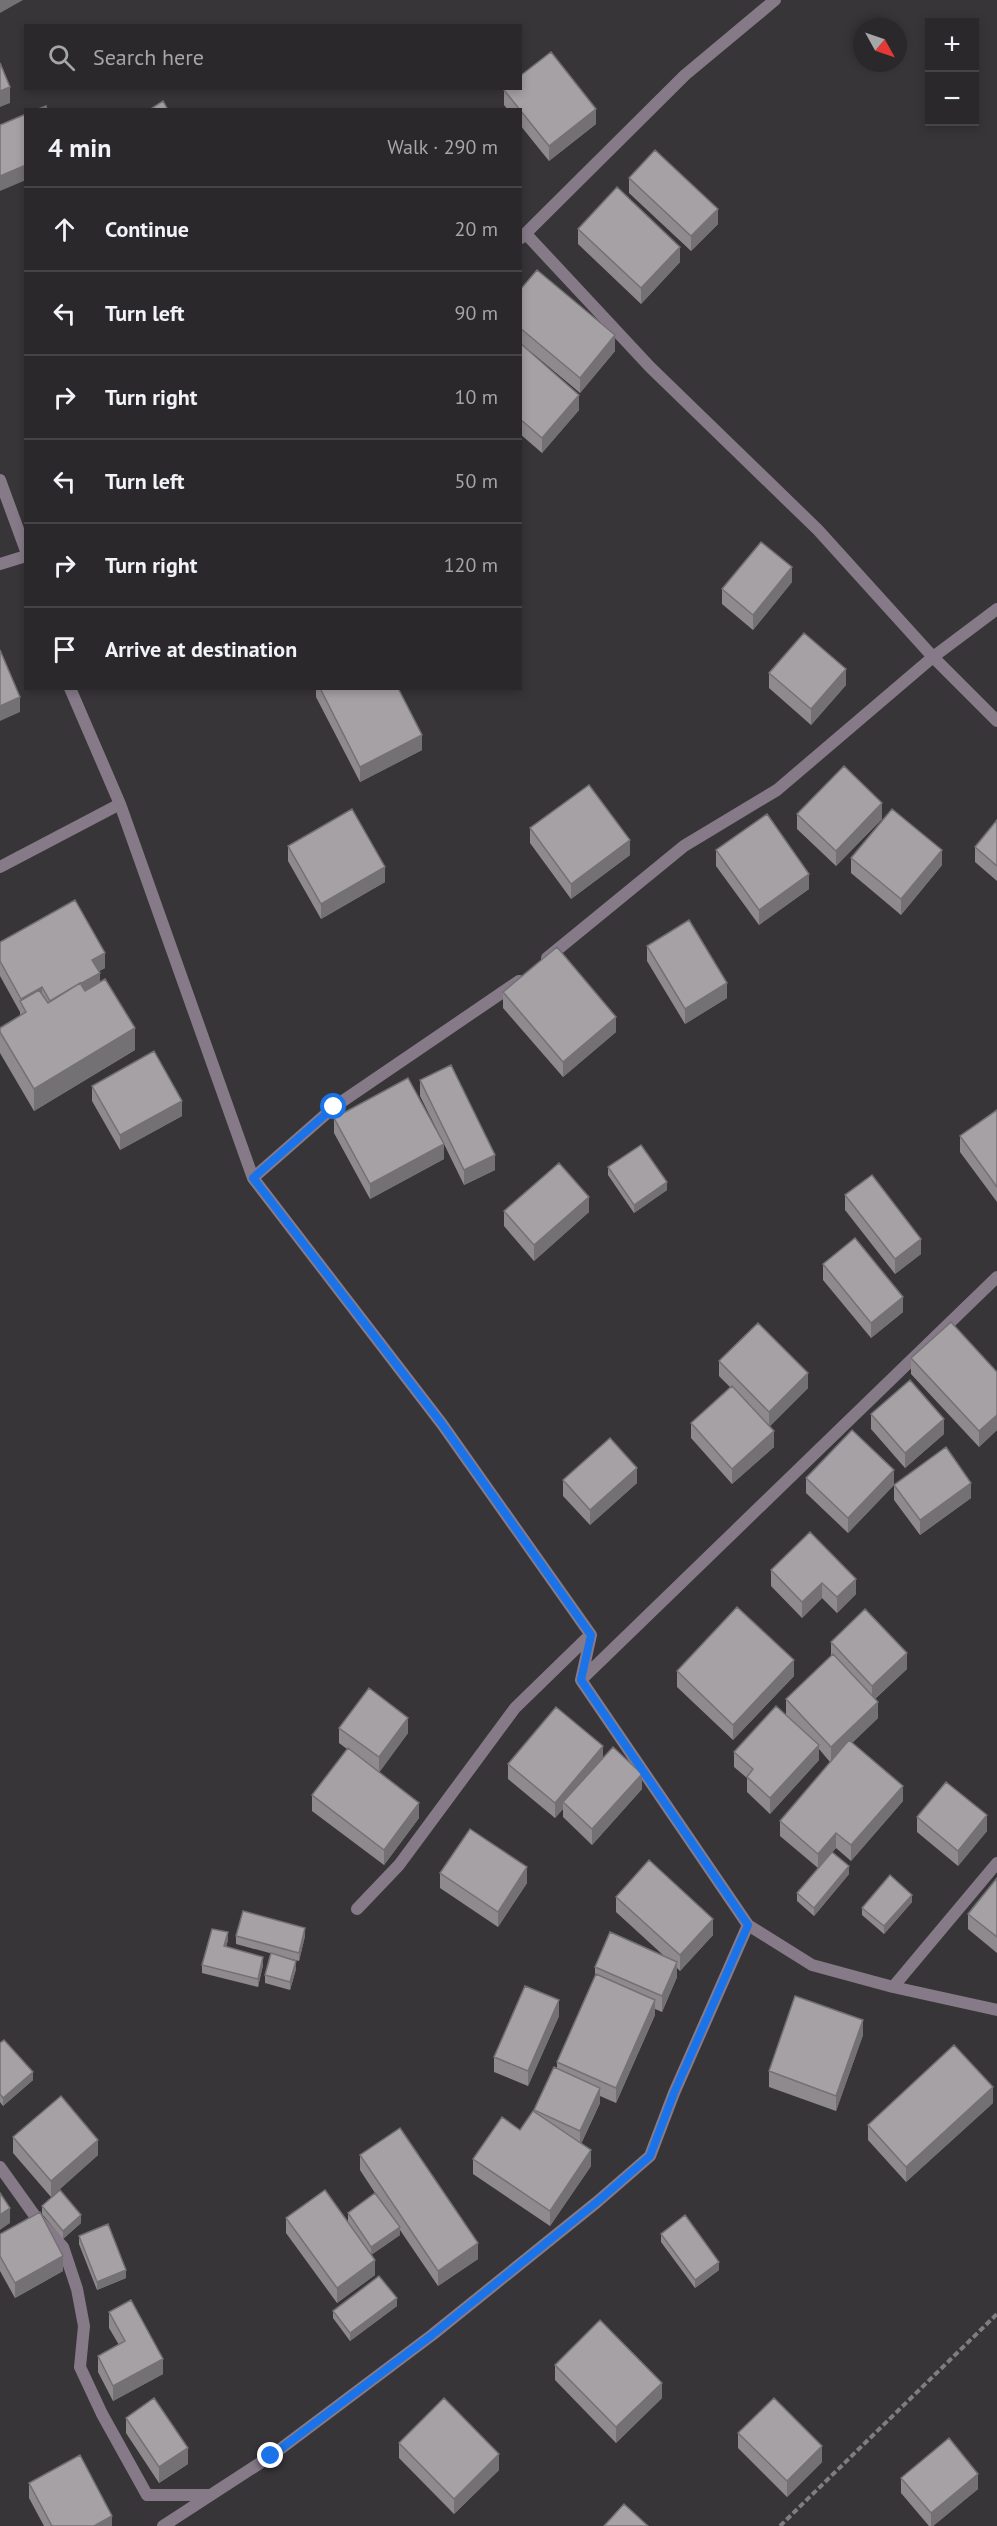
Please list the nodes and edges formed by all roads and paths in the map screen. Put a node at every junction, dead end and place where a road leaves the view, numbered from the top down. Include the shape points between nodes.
1 (775, 0) edge
2 (523, 236) edge
3 (0, 480) edge
4 (24, 546) edge
5 (24, 557) edge
6 (0, 564) edge
7 (997, 609) edge
8 (933, 657) junction
9 (71, 690) edge
10 (997, 721) edge
11 (120, 804) junction
12 (0, 867) edge
13 (253, 1178) junction
14 (997, 1277) edge
15 (591, 1635) junction
16 (581, 1680) junction
17 (997, 1863) edge
18 (357, 1910) dead end
19 (748, 1925) junction
20 (892, 1987) junction
21 (997, 2010) edge
22 (0, 2167) edge
23 (997, 2314) edge
24 (210, 2496) junction
25 (163, 2526) edge
26 (780, 2526) edge

1 - 2 street via 685,75
2 - 8 street via 650,367 818,530
3 - 4 street
5 - 6 street
7 - 8 street
8 - 10 street
8 - 13 street via 777,790 684,846 533,969 334,1107
9 - 11 street
11 - 12 street
11 - 13 street
13 - 15 street via 442,1424
14 - 16 street
15 - 16 street
15 - 18 street via 515,1708 399,1865
16 - 19 street
17 - 20 street
19 - 20 street via 812,1965
19 - 24 street via 650,2156 432,2335 271,2456
20 - 21 street
22 - 24 street via 63,2247 84,2326 80,2367 147,2495
23 - 26 path
24 - 25 street

